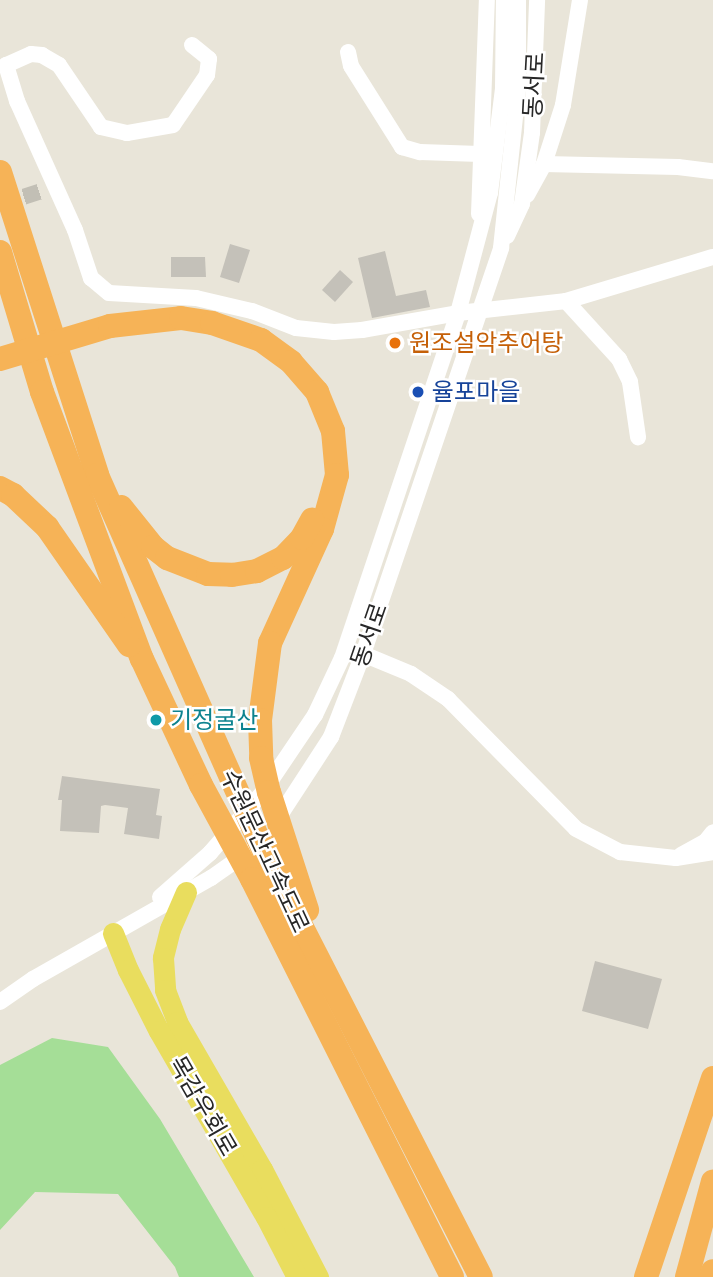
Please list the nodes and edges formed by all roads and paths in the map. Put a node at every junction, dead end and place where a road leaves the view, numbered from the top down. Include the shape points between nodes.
1 (487, 0) edge
2 (504, 0) edge
3 (517, 0) edge
4 (537, 0) edge
5 (580, 0) edge
6 (192, 45) dead end
7 (348, 52) dead end
8 (3, 58) edge
9 (480, 154) junction
10 (544, 164) junction
11 (713, 171) edge
12 (0, 173) edge
13 (522, 204) junction
14 (479, 236) junction
15 (501, 248) junction
16 (0, 252) edge
17 (713, 257) edge
18 (566, 301) junction
19 (482, 311) junction
20 (458, 313) junction
21 (32, 317) junction
22 (0, 359) edge
23 (0, 371) edge
24 (638, 438) dead end
25 (97, 475) junction
26 (0, 488) edge
27 (363, 654) junction
28 (142, 659) junction
29 (713, 832) edge
30 (713, 852) edge
31 (676, 858) junction
32 (268, 860) junction
33 (186, 892) junction
34 (113, 933) junction
35 (0, 1002) edge
36 (713, 1078) edge
37 (713, 1181) edge
38 (713, 1270) edge
39 (297, 1277) edge
40 (318, 1277) edge
41 (453, 1277) edge
42 (481, 1277) edge
43 (646, 1277) edge
44 (687, 1277) edge
45 (711, 1277) edge

1 - 9 street, 동서로
2 - 14 street, 동서로 via 503,89 490,192
3 - 15 street, 동서로 via 517,88
4 - 13 street, 동서로 via 532,133
5 - 10 street via 563,105
6 - 8 street via 209,59 207,75 173,125 127,133 101,127 59,65 42,55
7 - 9 street via 351,66 402,147
8 - 20 street via 49,189 90,278 109,293 206,300 317,332 362,330
9 - 14 street, 동서로
10 - 11 street
10 - 13 street
12 - 21 highway, 수원문산고속도로
13 - 15 street, 동서로
14 - 20 street, 동서로
15 - 19 street, 동서로
16 - 21 highway, 수원문산고속도로
17 - 18 street
18 - 19 street
18 - 24 street via 619,359 630,382
19 - 20 street
19 - 27 street, 동서로
20 - 34 street, 동서로 via 342,658 315,715 239,822 179,882
21 - 25 highway, 수원문산고속도로 via 67,382
21 - 28 highway, 수원문산고속도로 via 42,391
22 - 32 highway via 110,326 181,318 261,340 291,362 317,392 333,431 337,475 322,529 271,643 260,720
23 - 25 highway via 129,333 182,332 228,339 268,358 296,384 316,414 326,450 320,502 302,538 283,558 257,571 232,575 208,574 167,558 153,547
25 - 32 highway, 수원문산고속도로
26 - 28 highway via 47,527 122,638
27 - 31 street via 411,674 448,699 576,829 620,852
27 - 33 street, 동서로 via 331,737 273,826 246,853
28 - 32 highway, 수원문산고속도로 via 201,785
29 - 31 street
30 - 31 street
32 - 41 highway, 수원문산고속도로
32 - 42 highway, 수원문산고속도로
33 - 34 street, 동서로
33 - 40 main road, 목감우회로 via 163,958 165,990 177,1022
34 - 35 street, 동서로
34 - 39 main road, 목감우회로 via 159,1031
36 - 43 highway
37 - 44 highway
38 - 45 highway

